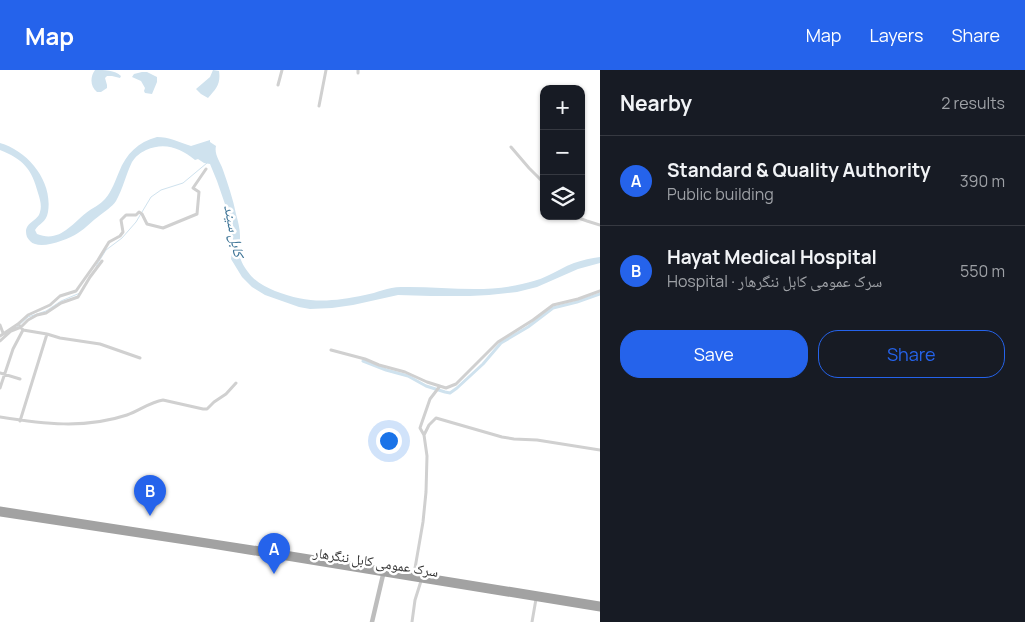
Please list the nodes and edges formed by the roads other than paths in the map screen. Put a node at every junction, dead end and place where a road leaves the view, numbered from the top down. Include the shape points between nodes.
1 (282, 70) edge
2 (326, 70) edge
3 (278, 84) dead end
4 (320, 106) dead end
5 (511, 147) dead end
6 (206, 169) dead end
7 (540, 179) edge
8 (585, 220) edge
9 (600, 225) edge
10 (102, 261) dead end
11 (600, 291) edge
12 (0, 326) edge
13 (21, 327) junction
14 (47, 334) junction
15 (2, 335) edge
16 (0, 340) edge
17 (331, 350) dead end
18 (140, 358) dead end
19 (2, 374) edge
20 (20, 379) dead end
21 (236, 383) dead end
22 (440, 386) junction
23 (0, 388) edge
24 (0, 417) edge
25 (20, 421) junction
26 (423, 433) junction
27 (600, 450) edge
28 (0, 509) edge
29 (0, 514) edge
30 (44, 518) junction
31 (179, 539) junction
32 (414, 574) junction
33 (383, 575) junction
34 (421, 581) junction
35 (490, 589) junction
36 (536, 599) junction
37 (600, 604) edge
38 (600, 609) edge
39 (372, 622) edge
40 (412, 622) edge
41 (532, 622) edge

1 - 3 street
2 - 4 street
5 - 7 street
6 - 13 street via 193,188 199,192 197,214 163,228 147,224 140,213 126,215 121,220 123,232 109,242 76,290 28,315
8 - 9 street
10 - 13 street via 78,297 37,315
11 - 22 street via 553,305 498,342 456,384 446,388
12 - 15 street
13 - 14 street
13 - 15 street
13 - 16 street
13 - 19 street
14 - 18 street via 100,344
14 - 25 street
17 - 22 street
19 - 20 street
19 - 23 street
21 - 25 street via 203,409 162,400 128,415 94,423 74,425
22 - 26 street via 427,406 421,425
24 - 25 street
26 - 27 street via 436,418 502,437
26 - 32 street via 427,456 426,498
28 - 30 highway, سرک عمومی کابل ننگرهار
29 - 30 highway, سرک عمومی کابل ننگرهار
30 - 31 highway, سرک عمومی کابل ننگرهار
31 - 32 highway, سرک عمومی کابل ننگرهار
31 - 33 highway, سرک عمومی کابل ننگرهار
32 - 35 highway, سرک عمومی کابل ننگرهار
33 - 34 highway, سرک عمومی کابل ننگرهار
33 - 39 main road
34 - 35 highway, سرک عمومی کابل ننگرهار
34 - 40 street
35 - 36 highway, سرک عمومی کابل ننگرهار
35 - 37 highway, سرک عمومی کابل ننگرهار
36 - 38 highway, سرک عمومی کابل ننگرهار
36 - 41 street

